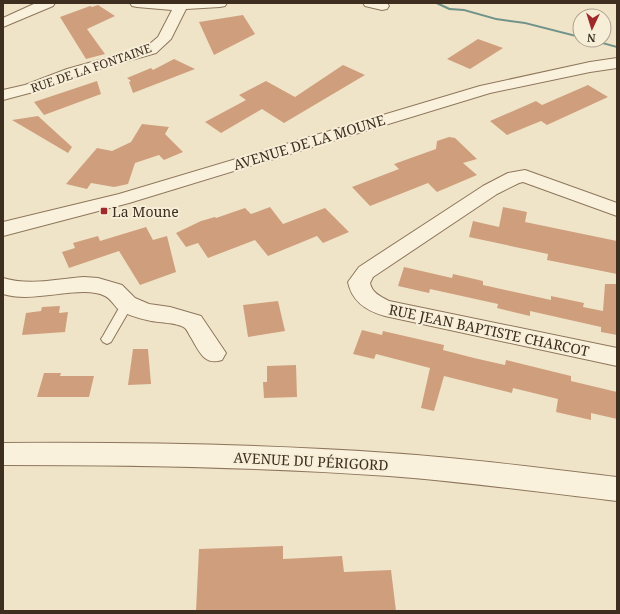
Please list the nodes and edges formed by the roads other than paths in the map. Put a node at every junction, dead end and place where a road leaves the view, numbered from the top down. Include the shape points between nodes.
1 (48, 3) edge
2 (137, 3) edge
3 (220, 3) edge
4 (181, 6) junction
5 (3, 23) edge
6 (617, 63) edge
7 (3, 95) edge
8 (617, 210) edge
9 (3, 229) edge
10 (3, 286) edge
11 (127, 304) junction
12 (107, 339) dead end
13 (214, 353) dead end
14 (617, 357) edge
15 (3, 454) edge
16 (617, 488) edge

1 - 5 street
2 - 4 street
3 - 4 street
4 - 7 street, RUE DE LA FONTAINE via 164,39 151,50
6 - 9 street, AVENUE DE LA MOUNE via 481,91 122,199
8 - 14 street, RUE JEAN BAPTISTE CHARCOT via 525,176 514,177 490,190 366,272 358,282 360,292 385,308
10 - 11 street via 12,290 98,286 114,291
11 - 12 lane
11 - 13 street via 147,312 193,322
15 - 16 street, AVENUE DU PÉRIGORD via 190,456 373,463

